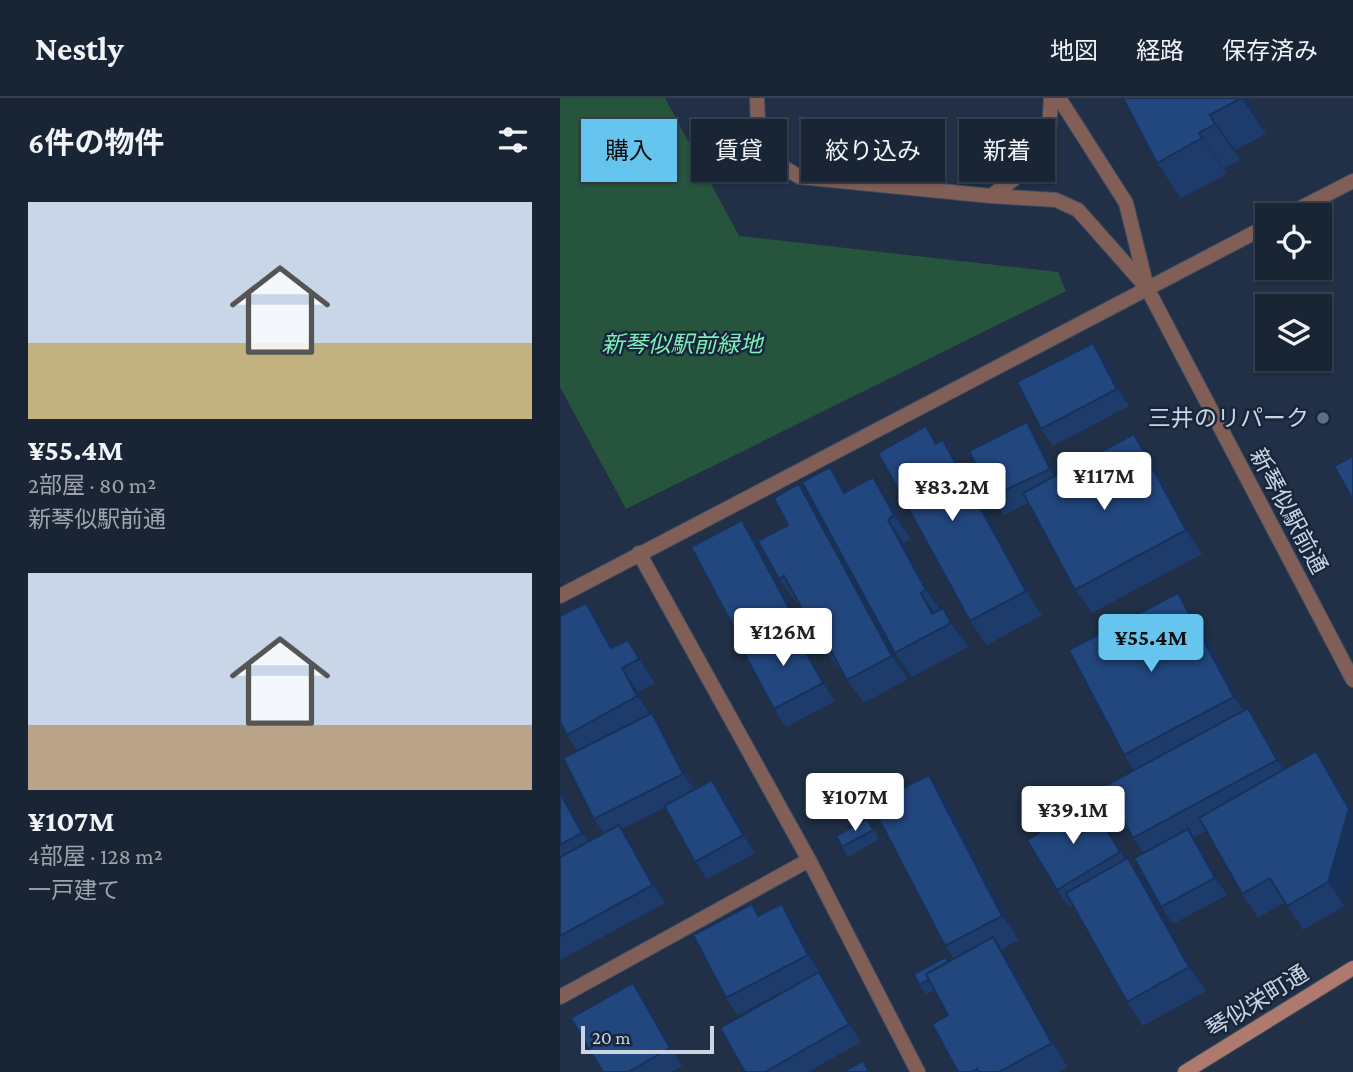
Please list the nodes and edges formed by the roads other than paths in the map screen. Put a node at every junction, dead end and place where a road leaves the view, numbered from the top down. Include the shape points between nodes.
1 (757, 98) edge
2 (1051, 98) edge
3 (1059, 98) edge
4 (1353, 181) edge
5 (991, 197) junction
6 (1310, 203) edge
7 (1255, 232) edge
8 (1147, 288) junction
9 (639, 553) junction
10 (560, 596) edge
11 (1353, 680) edge
12 (809, 860) junction
13 (1353, 968) edge
14 (560, 997) edge
15 (918, 1072) edge
16 (1185, 1072) edge

1 - 5 street via 758,123 782,166 800,177
2 - 5 street via 1049,133 1033,165
3 - 8 street via 1126,203
4 - 6 street
5 - 8 street via 1056,200 1078,210
7 - 8 street
8 - 9 street
8 - 11 street, 新琴似駅前通
9 - 10 street
9 - 12 street
12 - 14 street
12 - 15 street
13 - 16 main road, 琴似栄町通

